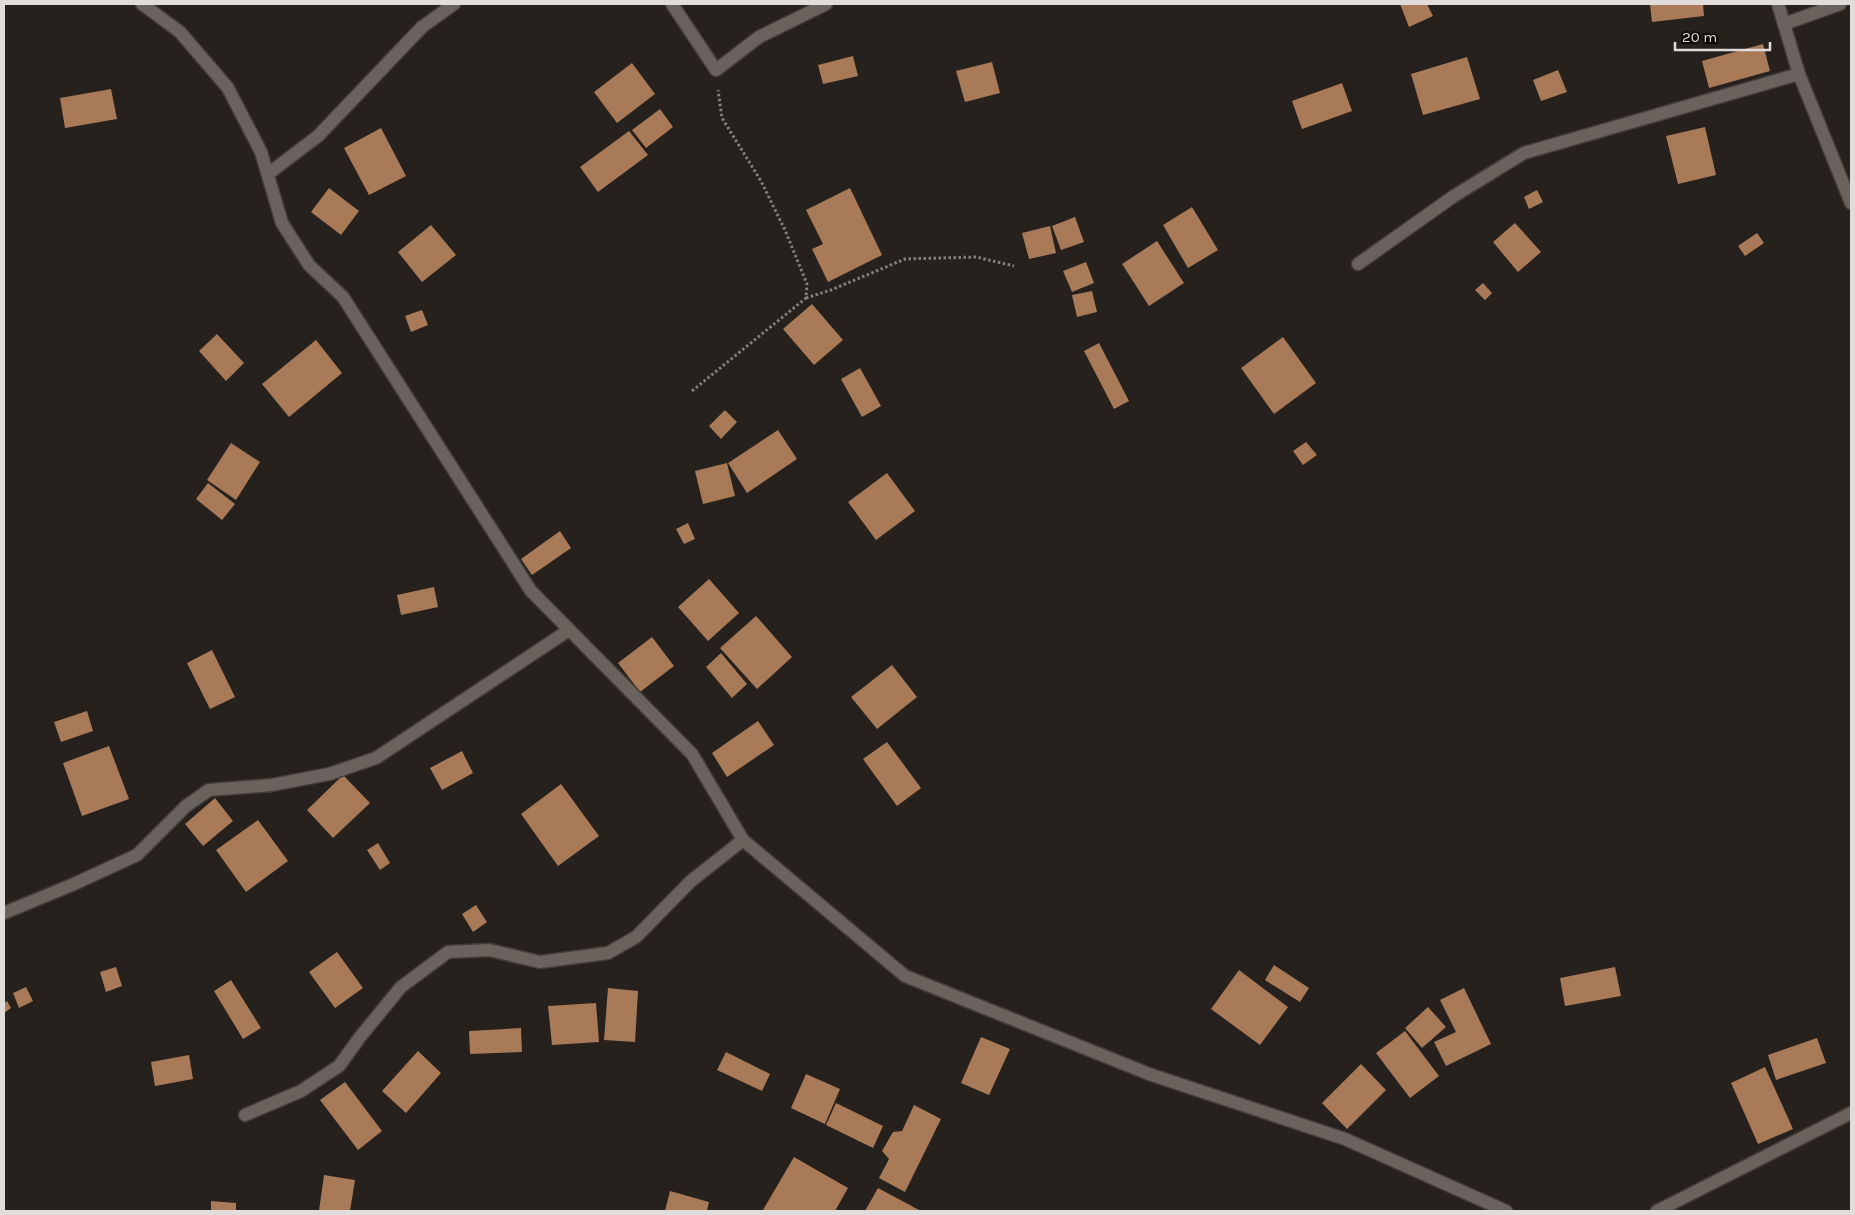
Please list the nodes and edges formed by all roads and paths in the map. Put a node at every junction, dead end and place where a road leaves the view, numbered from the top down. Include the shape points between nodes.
1 (142, 4) edge
2 (454, 4) edge
3 (672, 4) edge
4 (826, 4) edge
5 (1778, 4) edge
6 (1840, 4) edge
7 (1784, 24) junction
8 (716, 70) junction
9 (1799, 74) junction
10 (268, 174) junction
11 (1851, 202) edge
12 (1358, 264) dead end
13 (1014, 266) dead end
14 (806, 298) junction
15 (692, 391) dead end
16 (569, 630) junction
17 (743, 840) junction
18 (4, 913) edge
19 (1851, 1113) edge
20 (245, 1115) dead end
21 (1506, 1211) edge
22 (1657, 1211) edge

1 - 10 street via 180,32 228,88 261,152
2 - 10 street via 422,27 318,136
3 - 8 street
4 - 8 street via 759,37
5 - 7 street
6 - 7 street
7 - 9 street
8 - 14 path via 722,118 760,181 784,230 807,284
9 - 11 street
9 - 12 street via 1524,153 1454,196
10 - 16 street via 282,222 309,265 343,297 531,591
13 - 14 path via 976,256 905,259
14 - 15 path
16 - 17 street via 692,754
16 - 18 street via 376,758 329,774 272,785 209,790 186,806 137,855
17 - 20 street via 691,881 636,938 608,953 540,962 489,950 448,952 401,987 339,1066 301,1092
17 - 21 street via 905,976 1149,1074 1345,1139
19 - 22 street

